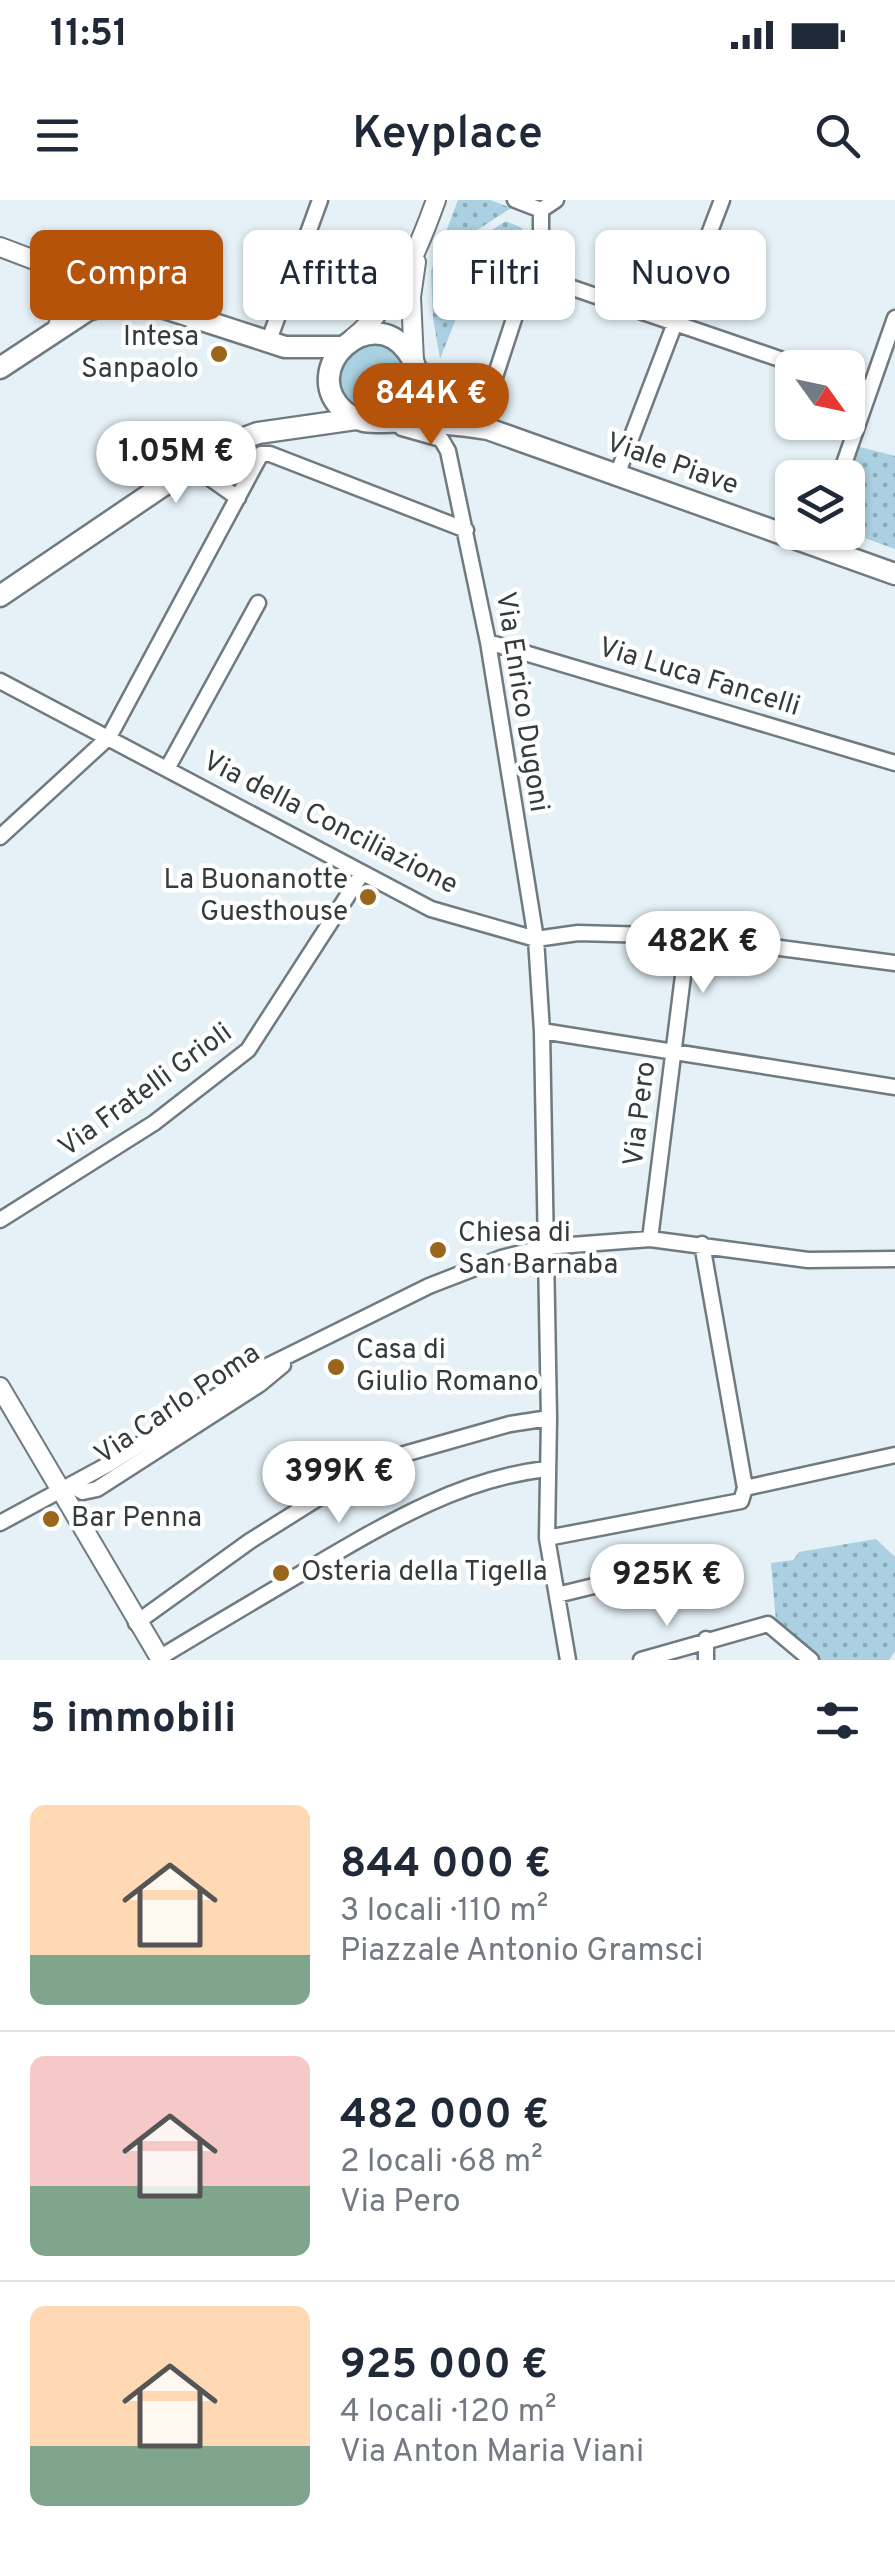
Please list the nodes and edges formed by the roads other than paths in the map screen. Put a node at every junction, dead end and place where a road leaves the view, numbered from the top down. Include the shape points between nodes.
1 (320, 200) edge
2 (436, 200) edge
3 (515, 200) edge
4 (556, 200) edge
5 (722, 200) edge
6 (540, 210) junction
7 (541, 230) edge
8 (420, 245) junction
9 (0, 247) edge
10 (30, 258) edge
11 (575, 289) edge
12 (895, 318) edge
13 (60, 320) edge
14 (72, 320) edge
15 (198, 320) edge
16 (515, 320) edge
17 (676, 325) junction
18 (57, 329) junction
19 (268, 343) junction
20 (346, 343) junction
21 (775, 358) edge
22 (415, 365) junction
23 (0, 368) edge
24 (865, 387) edge
25 (870, 389) junction
26 (367, 420) junction
27 (484, 426) junction
28 (206, 456) junction
29 (844, 460) edge
30 (618, 475) junction
31 (238, 498) junction
32 (775, 525) edge
33 (466, 530) junction
34 (843, 550) edge
35 (895, 574) edge
36 (0, 596) edge
37 (258, 603) dead end
38 (488, 642) junction
39 (0, 680) edge
40 (109, 737) junction
41 (895, 763) edge
42 (167, 769) junction
43 (0, 837) edge
44 (362, 875) junction
45 (688, 936) junction
46 (536, 939) junction
47 (895, 963) edge
48 (542, 1031) junction
49 (674, 1051) junction
50 (895, 1087) edge
51 (0, 1220) edge
52 (650, 1239) junction
53 (702, 1244) junction
54 (545, 1247) junction
55 (895, 1260) edge
56 (0, 1386) edge
57 (549, 1418) junction
58 (895, 1454) edge
59 (546, 1468) junction
60 (744, 1488) junction
61 (66, 1489) junction
62 (0, 1523) edge
63 (548, 1538) junction
64 (688, 1563) dead end
65 (556, 1595) junction
66 (136, 1623) junction
67 (706, 1640) junction
68 (160, 1659) edge
69 (568, 1660) edge
70 (641, 1660) edge
71 (706, 1660) edge
72 (810, 1660) edge

1 - 19 street
2 - 8 street
3 - 6 street
4 - 6 street
5 - 17 street
6 - 7 street
8 - 20 street via 396,292
8 - 22 street via 411,297
9 - 10 street
11 - 17 street
12 - 25 street
13 - 18 street
14 - 18 main road
15 - 19 main road
16 - 27 street
17 - 21 street
17 - 30 street
18 - 23 main road
19 - 20 main road
20 - 22 main road via 377,334 392,338
20 - 26 main road via 332,361 329,385 337,404
22 - 26 main road via 411,399 394,417
22 - 27 main road
24 - 25 street
25 - 29 street
26 - 27 main road
26 - 28 main road via 258,432
26 - 33 street, Via Enrico Dugoni via 446,444
27 - 30 main road, Viale Piave
28 - 31 street via 204,474
28 - 36 main road
30 - 32 main road, Viale Piave
31 - 33 street via 258,457 270,454
31 - 40 street
33 - 38 street, Via Enrico Dugoni
34 - 35 main road, Viale Piave
37 - 42 street
38 - 41 street, Via Luca Fancelli
38 - 46 street, Via Enrico Dugoni
39 - 40 street, Via della Conciliazione
40 - 42 street, Via della Conciliazione
40 - 43 street
42 - 44 street, Via della Conciliazione
44 - 46 street, Via della Conciliazione via 432,910
44 - 51 street, Via Fratelli Grioli via 248,1050 154,1123
45 - 46 street, Via della Conciliazione via 578,933
45 - 47 street, Via della Conciliazione
45 - 49 street, Via Pero
46 - 48 street, Via Enrico Dugoni
48 - 49 street
48 - 54 street, Via Enrico Dugoni
49 - 50 street
49 - 52 street, Via Pero
52 - 53 street, Via Carlo Poma
52 - 54 street, Via Carlo Poma
53 - 55 street, Via Carlo Poma via 808,1260
53 - 60 street
54 - 57 street, Via Enrico Dugoni
54 - 61 street, Via Carlo Poma via 428,1286 253,1372
56 - 61 street
57 - 59 street, Via Enrico Dugoni
57 - 66 street via 376,1462
58 - 60 street
59 - 63 street, Via Enrico Dugoni
59 - 68 street via 430,1501
60 - 63 street via 741,1501
61 - 62 street, Via Carlo Poma
61 - 66 street
63 - 65 street, Via Enrico Dugoni
64 - 65 street
65 - 69 street, Via Enrico Dugoni
66 - 68 street
67 - 70 street
67 - 71 street
67 - 72 street via 768,1624

